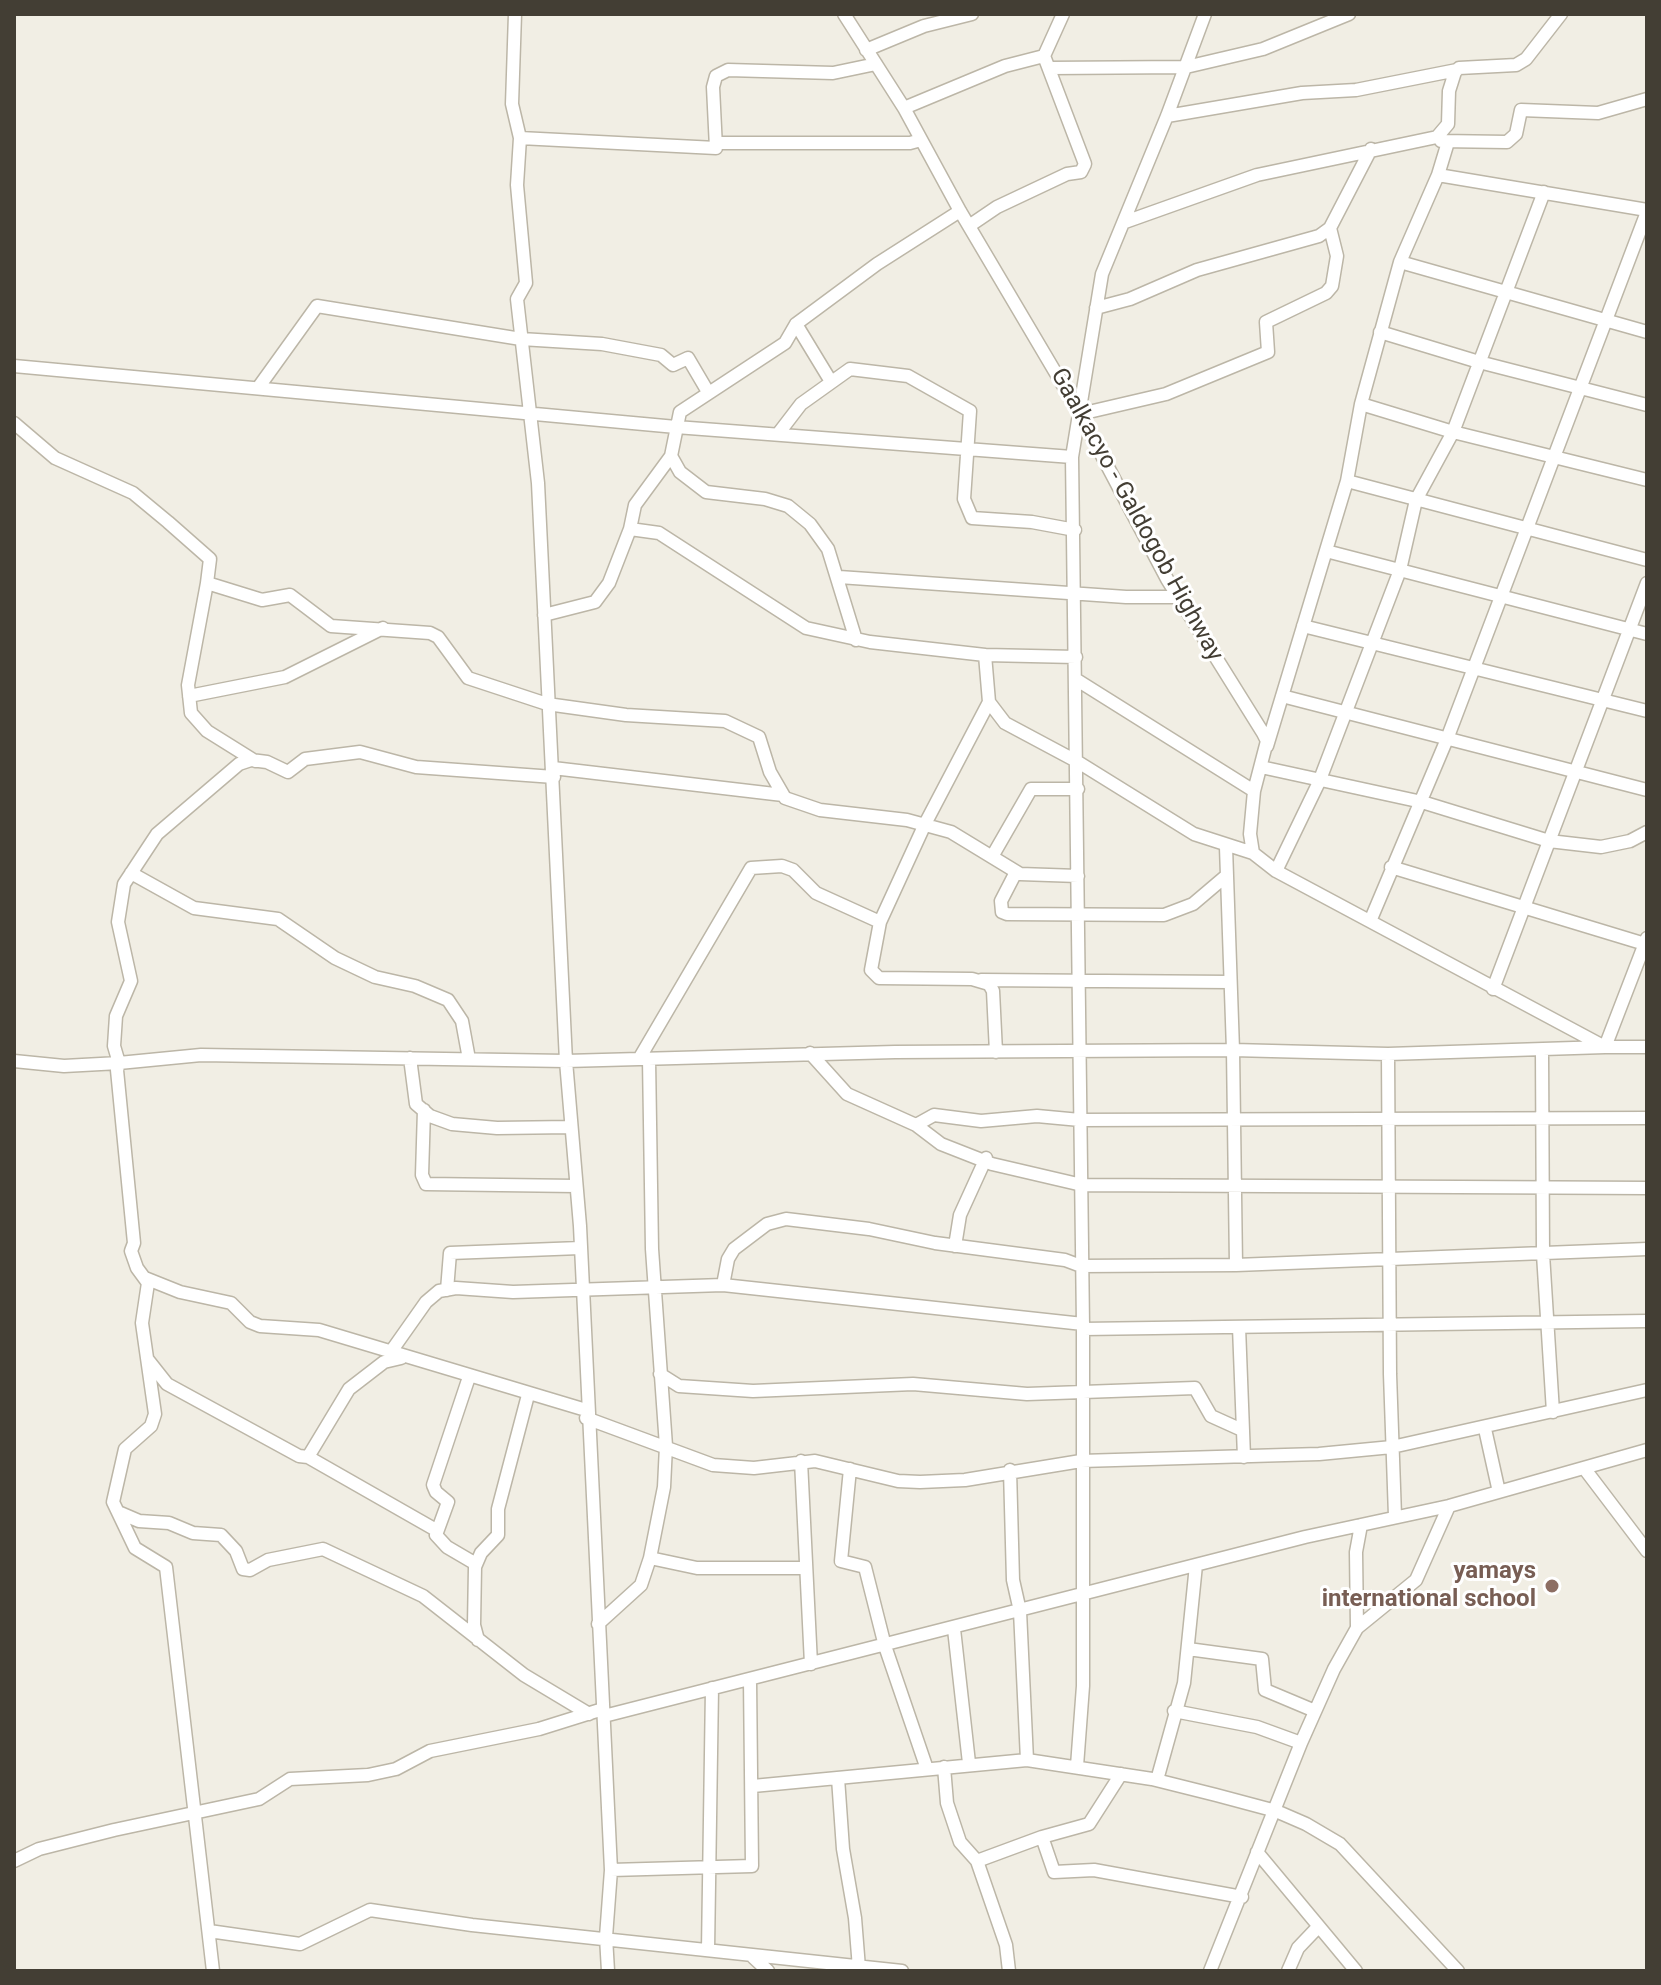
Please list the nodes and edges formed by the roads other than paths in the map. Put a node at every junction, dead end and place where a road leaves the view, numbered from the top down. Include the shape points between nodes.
1 (515, 14) edge
2 (844, 14) edge
3 (972, 14) edge
4 (1063, 14) edge
5 (1205, 14) edge
6 (1349, 14) edge
7 (1561, 14) edge
8 (866, 50) junction
9 (1046, 62) junction
10 (876, 64) junction
11 (1186, 67) junction
12 (1457, 70) junction
13 (1647, 99) edge
14 (904, 108) junction
15 (1167, 116) junction
16 (520, 138) junction
17 (1422, 139) junction
18 (921, 140) junction
19 (1448, 142) junction
20 (716, 143) junction
21 (1371, 149) junction
22 (1438, 175) junction
23 (1544, 192) junction
24 (960, 211) junction
25 (1647, 211) edge
26 (1125, 222) junction
27 (969, 226) junction
28 (1330, 228) junction
29 (1641, 245) edge
30 (1400, 262) junction
31 (1505, 294) junction
32 (1096, 308) junction
33 (1605, 321) junction
34 (796, 324) junction
35 (1380, 332) junction
36 (1647, 332) edge
37 (521, 339) junction
38 (1479, 362) junction
39 (14, 366) edge
40 (830, 380) junction
41 (258, 388) junction
42 (1580, 389) junction
43 (708, 392) junction
44 (1361, 404) junction
45 (1647, 405) edge
46 (530, 412) junction
47 (1080, 414) junction
48 (14, 423) edge
49 (676, 427) junction
50 (1453, 432) junction
51 (778, 434) junction
52 (965, 448) junction
53 (671, 456) junction
54 (1072, 457) junction
55 (1554, 458) junction
56 (1647, 480) edge
57 (1347, 481) junction
58 (1416, 500) junction
59 (630, 529) junction
60 (1527, 529) junction
61 (1075, 530) junction
62 (1326, 551) junction
63 (1647, 560) edge
64 (1400, 570) junction
65 (839, 577) junction
66 (207, 583) junction
67 (1647, 583) edge
68 (1073, 594) junction
69 (1178, 597) junction
70 (1501, 597) junction
71 (544, 615) junction
72 (1303, 626) junction
73 (383, 628) junction
74 (1629, 630) junction
75 (1647, 634) edge
76 (856, 640) junction
77 (1372, 643) junction
78 (985, 655) junction
79 (1076, 657) junction
80 (1474, 669) junction
81 (1077, 680) junction
82 (189, 696) junction
83 (1282, 696) junction
84 (1602, 700) junction
85 (989, 702) junction
86 (547, 704) junction
87 (1647, 711) edge
88 (1346, 713) junction
89 (1447, 739) junction
90 (256, 761) junction
91 (1078, 762) junction
92 (1261, 767) junction
93 (1576, 770) junction
94 (553, 772) junction
95 (1319, 782) junction
96 (1078, 789) junction
97 (1647, 790) edge
98 (1254, 791) junction
99 (783, 795) junction
100 (1422, 802) junction
101 (925, 824) junction
102 (1647, 832) edge
103 (1549, 841) junction
104 (1226, 847) junction
105 (1253, 853) junction
106 (993, 855) junction
107 (1391, 867) junction
108 (1276, 871) junction
109 (1016, 872) junction
110 (131, 873) junction
111 (1078, 876) junction
112 (1226, 876) junction
113 (1524, 907) junction
114 (1078, 915) junction
115 (1371, 919) junction
116 (880, 922) junction
117 (1646, 941) edge
118 (981, 980) junction
119 (1079, 981) junction
120 (1230, 982) junction
121 (1493, 989) junction
122 (1605, 1047) junction
123 (1647, 1047) edge
124 (1233, 1050) junction
125 (1542, 1051) junction
126 (996, 1052) junction
127 (1080, 1052) junction
128 (810, 1053) junction
129 (1388, 1054) junction
130 (410, 1058) junction
131 (469, 1059) junction
132 (644, 1059) junction
133 (14, 1061) edge
134 (566, 1061) junction
135 (119, 1063) junction
136 (424, 1110) junction
137 (1542, 1117) junction
138 (1647, 1118) edge
139 (1389, 1119) junction
140 (1080, 1120) junction
141 (1234, 1120) junction
142 (916, 1125) junction
143 (570, 1127) junction
144 (986, 1158) junction
145 (1082, 1185) junction
146 (1390, 1185) junction
147 (576, 1186) junction
148 (1234, 1186) junction
149 (1544, 1188) junction
150 (1647, 1188) edge
151 (955, 1246) junction
152 (580, 1248) junction
153 (1647, 1249) edge
154 (1543, 1254) junction
155 (1390, 1257) junction
156 (1236, 1265) junction
157 (1081, 1266) junction
158 (145, 1278) junction
159 (723, 1285) junction
160 (447, 1290) junction
161 (656, 1290) junction
162 (581, 1291) junction
163 (1647, 1321) edge
164 (1390, 1323) junction
165 (1547, 1324) junction
166 (1083, 1326) junction
167 (1239, 1327) junction
168 (390, 1353) junction
169 (404, 1357) junction
170 (148, 1360) junction
171 (660, 1374) junction
172 (469, 1377) junction
173 (1647, 1390) edge
174 (1081, 1392) junction
175 (528, 1395) junction
176 (1553, 1412) junction
177 (586, 1414) junction
178 (1485, 1429) junction
179 (1242, 1430) junction
180 (666, 1446) junction
181 (1392, 1447) junction
182 (1647, 1450) edge
183 (308, 1457) junction
184 (1244, 1457) junction
185 (801, 1461) junction
186 (1081, 1461) junction
187 (1584, 1468) junction
188 (850, 1469) junction
189 (1010, 1470) junction
190 (1499, 1492) junction
191 (1449, 1506) junction
192 (118, 1512) junction
193 (1395, 1516) junction
194 (1361, 1525) junction
195 (436, 1530) junction
196 (1647, 1551) edge
197 (650, 1558) junction
198 (476, 1564) junction
199 (1196, 1565) junction
200 (806, 1568) junction
201 (1083, 1593) junction
202 (1020, 1611) junction
203 (598, 1624) junction
204 (1357, 1628) junction
205 (954, 1629) junction
206 (478, 1640) junction
207 (885, 1646) junction
208 (1188, 1649) junction
209 (811, 1664) junction
210 (750, 1679) junction
211 (712, 1688) junction
212 (1174, 1711) junction
213 (1315, 1711) junction
214 (604, 1713) junction
215 (589, 1714) junction
216 (1301, 1743) junction
217 (1027, 1760) junction
218 (969, 1763) junction
219 (1077, 1766) junction
220 (944, 1767) junction
221 (927, 1769) junction
222 (1121, 1774) junction
223 (838, 1778) junction
224 (1157, 1780) junction
225 (753, 1786) junction
226 (1276, 1811) junction
227 (197, 1812) junction
228 (1042, 1837) junction
229 (1257, 1852) junction
230 (14, 1861) edge
231 (977, 1861) junction
232 (708, 1868) junction
233 (611, 1870) junction
234 (1242, 1897) junction
235 (1318, 1927) junction
236 (209, 1931) junction
237 (606, 1937) junction
238 (708, 1950) junction
239 (753, 1957) junction
240 (859, 1968) junction
241 (213, 1971) edge
242 (608, 1971) edge
243 (768, 1971) edge
244 (902, 1971) edge
245 (1009, 1971) edge
246 (1210, 1971) edge
247 (1288, 1971) edge
248 (1356, 1971) edge
249 (1458, 1971) edge

1 - 16 street via 512,104
2 - 8 street, Gaalkacyo - Galdogob Highway
3 - 8 street via 924,26
4 - 9 street
5 - 11 street
6 - 11 street via 1263,49
7 - 12 street via 1516,65
8 - 10 street, Gaalkacyo - Galdogob Highway
9 - 11 street
9 - 14 street via 1005,66
9 - 27 street via 1085,164 1081,172 997,207
10 - 14 street, Gaalkacyo - Galdogob Highway
10 - 20 street via 833,73 728,70 716,76 713,87
11 - 15 street
12 - 15 street
12 - 17 street via 1450,80 1445,130
13 - 19 street via 1598,113 1526,109 1519,113 1513,140
14 - 18 street, Gaalkacyo - Galdogob Highway
15 - 26 street
16 - 20 street via 682,148 716,148
16 - 37 street via 517,185 526,283 517,299
17 - 19 street
17 - 21 street
18 - 20 street
18 - 24 street, Gaalkacyo - Galdogob Highway
19 - 22 street
21 - 26 street via 1257,175
21 - 28 street
22 - 23 street
22 - 30 street
23 - 25 street
23 - 31 street
24 - 27 street, Gaalkacyo - Galdogob Highway
24 - 34 street
25 - 29 street
26 - 32 street via 1102,274
27 - 47 street, Gaalkacyo - Galdogob Highway
28 - 32 street via 1306,242 1197,270
28 - 47 street via 1337,256 1332,286 1266,322 1268,352 1166,394
29 - 33 street
30 - 31 street
30 - 35 street
31 - 33 street
31 - 38 street
32 - 47 street
33 - 36 street
33 - 42 street
34 - 40 street
34 - 43 street via 785,343
35 - 38 street
35 - 44 street
37 - 41 street via 317,306
37 - 43 street via 602,344 661,355 673,365 688,358
37 - 46 street
38 - 42 street
38 - 50 street
39 - 41 street
40 - 51 street via 801,404
40 - 52 street via 850,369 879,371 908,376 956,400 970,411
41 - 46 street
42 - 45 street
42 - 55 street
43 - 49 street via 680,412
44 - 50 street
44 - 57 street
46 - 49 street
46 - 71 street
47 - 54 street
47 - 69 street, Gaalkacyo - Galdogob Highway
48 - 66 street via 55,458 133,493 210,559
49 - 51 street
49 - 53 street
50 - 55 street
50 - 58 street
51 - 52 street
52 - 54 street
52 - 61 street via 964,499 972,518
53 - 59 street via 635,505
53 - 65 street via 680,472 706,492 788,506 828,549
54 - 61 street
55 - 56 street
55 - 60 street
57 - 58 street
57 - 62 street
58 - 60 street
58 - 64 street
59 - 71 street via 609,583 595,602
59 - 76 street via 659,533 798,624
60 - 63 street
60 - 70 street
61 - 68 street
62 - 64 street
62 - 72 street
64 - 70 street
64 - 77 street
65 - 68 street
65 - 76 street
66 - 73 street via 262,600 290,595 331,626
66 - 82 street
67 - 74 street
68 - 69 street
68 - 79 street
69 - 98 street, Gaalkacyo - Galdogob Highway via 1267,741
70 - 74 street
70 - 80 street
71 - 86 street
72 - 77 street
72 - 83 street
73 - 82 street via 285,677
73 - 86 street via 430,633 468,678
74 - 75 street
74 - 84 street
76 - 78 street
77 - 80 street
77 - 88 street
78 - 79 street
78 - 85 street
79 - 81 street
80 - 84 street
80 - 89 street
81 - 91 street
81 - 98 street
82 - 90 street via 191,713 207,731
83 - 88 street
83 - 92 street
84 - 87 street
84 - 93 street
85 - 91 street via 1005,723
85 - 101 street
86 - 94 street
86 - 99 street via 725,721 752,731
88 - 89 street
88 - 95 street
89 - 93 street
89 - 100 street
90 - 94 street via 288,772 305,759 360,752 416,767
90 - 110 street via 239,764 182,809
91 - 96 street
91 - 104 street via 1170,821
92 - 95 street
92 - 98 street
93 - 97 street
93 - 103 street
94 - 99 street
94 - 134 street
95 - 100 street
95 - 108 street
96 - 106 street via 1031,789
96 - 111 street
98 - 105 street, Gaalkacyo - Galdogob Highway
99 - 101 street via 820,810
100 - 103 street
100 - 107 street
101 - 106 street
101 - 116 street
102 - 103 street via 1601,847
103 - 113 street
104 - 105 street
104 - 112 street
105 - 108 street
106 - 109 street
107 - 113 street
107 - 115 street
108 - 115 street
109 - 111 street
109 - 114 street via 1001,901 1002,912
110 - 131 street via 194,908 278,919 335,958 448,1000 462,1021
110 - 135 street via 118,907 131,981 116,1016
111 - 114 street
112 - 114 street via 1178,912
112 - 120 street
113 - 117 street
113 - 121 street
114 - 119 street
115 - 121 street
116 - 118 street via 873,975
116 - 132 street via 816,893 793,870 751,868
117 - 122 street
118 - 119 street
118 - 126 street via 993,991
119 - 120 street
119 - 127 street
120 - 124 street
121 - 122 street
122 - 123 street
122 - 125 street
124 - 127 street
124 - 129 street
124 - 141 street
125 - 129 street
125 - 137 street
126 - 127 street
126 - 128 street
127 - 140 street
128 - 132 street
128 - 142 street via 847,1094
129 - 139 street
130 - 131 street
130 - 135 street via 201,1055
130 - 136 street via 416,1104
131 - 134 street
132 - 134 street
132 - 161 street
133 - 135 street via 64,1066
134 - 143 street
135 - 158 street via 131,1251
136 - 143 street via 452,1124
136 - 147 street via 426,1184
137 - 138 street
137 - 139 street
137 - 149 street
139 - 141 street
139 - 146 street
140 - 141 street
140 - 142 street via 1037,1116 981,1121 934,1115
140 - 145 street
141 - 148 street
142 - 144 street via 941,1144
143 - 147 street
144 - 145 street via 992,1164
144 - 151 street via 960,1215
145 - 148 street
145 - 157 street
146 - 148 street
146 - 149 street
146 - 155 street
147 - 152 street
148 - 156 street
149 - 150 street
149 - 154 street
151 - 157 street
151 - 159 street via 869,1229 775,1221 734,1249
152 - 160 street via 450,1253
152 - 162 street
153 - 154 street
154 - 155 street
154 - 165 street
155 - 156 street
155 - 164 street
156 - 157 street
157 - 166 street
158 - 168 street via 231,1303 260,1326 319,1330
158 - 170 street via 142,1323
159 - 161 street
159 - 166 street
160 - 162 street
160 - 168 street via 426,1302
161 - 162 street
161 - 171 street
162 - 177 street
163 - 165 street
164 - 165 street
164 - 167 street
164 - 181 street
165 - 176 street
166 - 167 street
166 - 174 street
167 - 179 street
168 - 169 street
169 - 172 street
169 - 183 street via 360,1377
170 - 183 street via 167,1384
170 - 192 street via 154,1420 125,1449 113,1502
171 - 174 street via 679,1386 753,1391 913,1384 1027,1394
171 - 180 street
172 - 175 street
172 - 195 street via 433,1485 448,1502
173 - 176 street
174 - 179 street via 1195,1388 1211,1416
174 - 186 street
175 - 177 street
175 - 198 street via 498,1509 498,1535
176 - 178 street
177 - 180 street
177 - 203 street
178 - 181 street
178 - 190 street
179 - 184 street
180 - 185 street via 730,1469
180 - 197 street
181 - 184 street
181 - 193 street
182 - 187 street
183 - 195 street
184 - 186 street
185 - 188 street
185 - 200 street
186 - 189 street
186 - 201 street
187 - 190 street
187 - 196 street
188 - 189 street via 920,1482
188 - 207 street via 841,1561 865,1567
189 - 202 street via 1013,1580
190 - 191 street
191 - 193 street
191 - 204 street via 1416,1580
192 - 206 street via 139,1521 221,1535 243,1569 323,1549 402,1583
192 - 227 street via 135,1548 166,1567
193 - 194 street
194 - 199 street
194 - 204 street
195 - 198 street via 439,1541
197 - 200 street via 697,1568
197 - 203 street via 641,1585
198 - 206 street via 473,1610
199 - 201 street
199 - 208 street
200 - 209 street
201 - 202 street
201 - 219 street
202 - 205 street
202 - 217 street
203 - 214 street
204 - 213 street
205 - 207 street
205 - 218 street
206 - 215 street
207 - 209 street
207 - 221 street
208 - 212 street
208 - 213 street via 1262,1659 1265,1690
209 - 210 street
210 - 211 street
210 - 225 street
211 - 214 street
211 - 232 street
212 - 216 street via 1257,1727
212 - 224 street
213 - 216 street
214 - 215 street
214 - 233 street
215 - 227 street via 430,1751 396,1769 290,1779 259,1799
216 - 226 street
217 - 218 street
217 - 219 street
218 - 220 street
219 - 222 street
220 - 221 street
220 - 231 street via 947,1803 960,1842
221 - 223 street
222 - 224 street
222 - 228 street via 1089,1824
223 - 225 street
223 - 240 street
224 - 226 street
225 - 232 street via 753,1863 748,1868
226 - 229 street
226 - 249 street via 1340,1844
227 - 230 street via 39,1849
227 - 236 street
228 - 231 street
228 - 234 street via 1051,1867 1059,1874 1094,1870
229 - 234 street
229 - 235 street
231 - 245 street via 1006,1945
232 - 233 street
232 - 238 street
233 - 237 street
234 - 246 street
235 - 247 street via 1298,1948
235 - 248 street
236 - 237 street via 300,1944 370,1910
236 - 241 street
237 - 238 street
237 - 242 street
238 - 239 street
239 - 240 street
239 - 243 street
240 - 244 street

